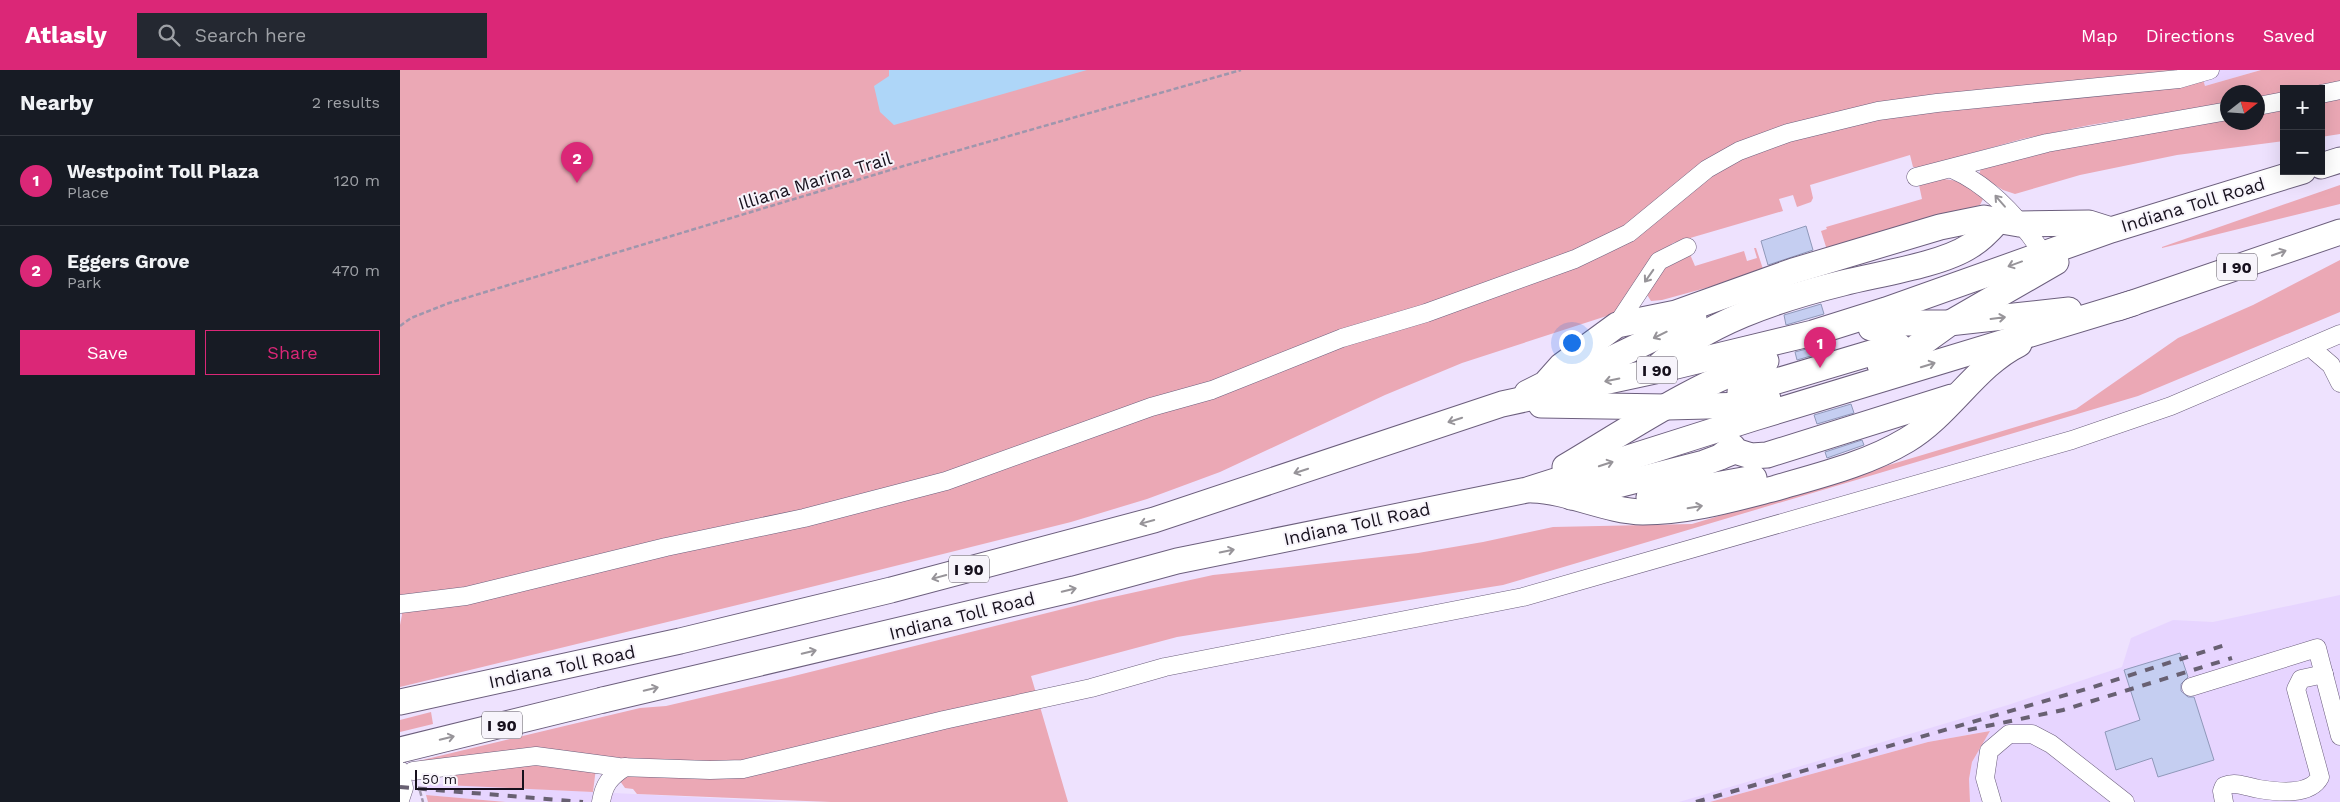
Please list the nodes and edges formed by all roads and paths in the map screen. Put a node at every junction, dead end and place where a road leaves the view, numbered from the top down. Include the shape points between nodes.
1 (1241, 70) edge
2 (2210, 70) edge
3 (2340, 90) edge
4 (2325, 93) edge
5 (2280, 102) edge
6 (2265, 105) edge
7 (2220, 112) edge
8 (2340, 160) edge
9 (2325, 165) edge
10 (1952, 169) junction
11 (2290, 175) edge
12 (1916, 177) dead end
13 (2001, 229) junction
14 (2113, 229) junction
15 (2340, 232) edge
16 (1687, 247) dead end
17 (2075, 251) junction
18 (2045, 253) junction
19 (1984, 275) junction
20 (1944, 280) junction
21 (2192, 282) junction
22 (2134, 303) junction
23 (2089, 307) junction
24 (1715, 309) junction
25 (1676, 313) junction
26 (1755, 317) junction
27 (1950, 323) junction
28 (401, 325) edge
29 (1618, 325) junction
30 (2056, 326) junction
31 (2340, 334) edge
32 (2034, 338) junction
33 (2310, 347) junction
34 (1706, 348) junction
35 (1987, 368) junction
36 (1659, 370) junction
37 (1561, 384) junction
38 (2340, 384) edge
39 (1965, 391) junction
40 (1509, 402) junction
41 (1667, 407) junction
42 (1726, 453) junction
43 (1527, 490) junction
44 (1569, 497) junction
45 (400, 604) edge
46 (2324, 674) junction
47 (2191, 687) dead end
48 (400, 702) edge
49 (2340, 736) edge
50 (400, 750) edge
51 (625, 767) junction
52 (406, 771) edge
53 (400, 800) edge
54 (601, 802) edge
55 (1992, 802) edge
56 (2125, 802) edge
57 (2224, 802) edge

1 - 28 path, Illiana Marina Trail via 917,162 449,304 410,318
2 - 45 street via 2179,80 1878,111 1788,133 1739,151 1707,169 1629,233 1575,259 1426,313 1342,338 1212,390 1151,407 946,481 804,518 666,547 466,596
3 - 4 street
5 - 6 street
7 - 10 street via 2047,143
8 - 9 highway
10 - 12 street
13 -> 10 street via 1994,194
11 - 14 highway, Indiana Toll Road / I 90
13 - 14 highway via 2089,223
13 - 18 street
13 - 20 highway
13 - 24 highway
13 - 25 highway via 1973,219 1940,226 1794,271
13 - 26 highway via 1944,258 1824,288
14 - 17 highway, I 90
14 - 18 highway, I 90
21 -> 15 highway, I 90
16 -> 29 street via 1660,262
17 - 18 street via 2057,257 2048,257
17 - 27 highway, I 90
18 -> 19 highway, I 90
19 - 20 highway
19 - 36 highway, I 90 via 1783,342
20 - 34 highway via 1828,317
21 - 22 highway, I 90
21 - 23 highway via 2133,299
22 - 23 highway, I 90
22 - 30 highway, I 90
22 - 32 highway
27 -> 23 highway, I 90
23 - 30 highway
24 - 25 highway
24 - 26 highway
24 -> 37 highway
25 - 29 highway
26 - 34 highway
26 - 36 highway via 1686,344
27 - 41 highway, I 90 via 1890,323 1739,369
27 - 41 highway, I 90 via 1900,359 1749,405
29 - 37 street
29 - 40 highway via 1561,366 1545,384
30 - 32 highway
43 -> 30 highway, I 90
31 - 33 street
32 - 35 highway via 2006,351
32 - 39 highway
33 - 38 street via 2331,365
33 - 51 street via 2171,406 2072,440 1523,597 1165,667 1091,688 743,769
34 - 36 highway via 1690,359
35 - 39 highway
35 - 42 highway via 1957,383 1912,398 1888,391 1759,424 1747,431
36 -> 37 highway, I 90
37 - 40 highway, I 90
39 - 42 highway via 1767,455
44 -> 39 highway via 1642,512 1694,508 1747,496 1872,459 1910,439
40 - 41 highway, I 90
40 -> 48 highway, Indiana Toll Road / I 90 via 1154,520 680,641
41 - 43 highway, I 90
42 - 44 highway
43 - 44 highway via 1543,490
50 -> 43 highway, Indiana Toll Road / I 90, bridge via 1178,561
46 - 47 street via 2317,648
46 - 49 street
46 - 57 street via 2301,679 2296,689 2320,777 2317,783 2310,788 2295,790 2230,784 2222,791
51 - 52 street via 536,756
51 - 54 street via 611,776
52 - 53 street
55 - 56 street via 1985,778 1990,751 2009,734 2032,734 2051,744

